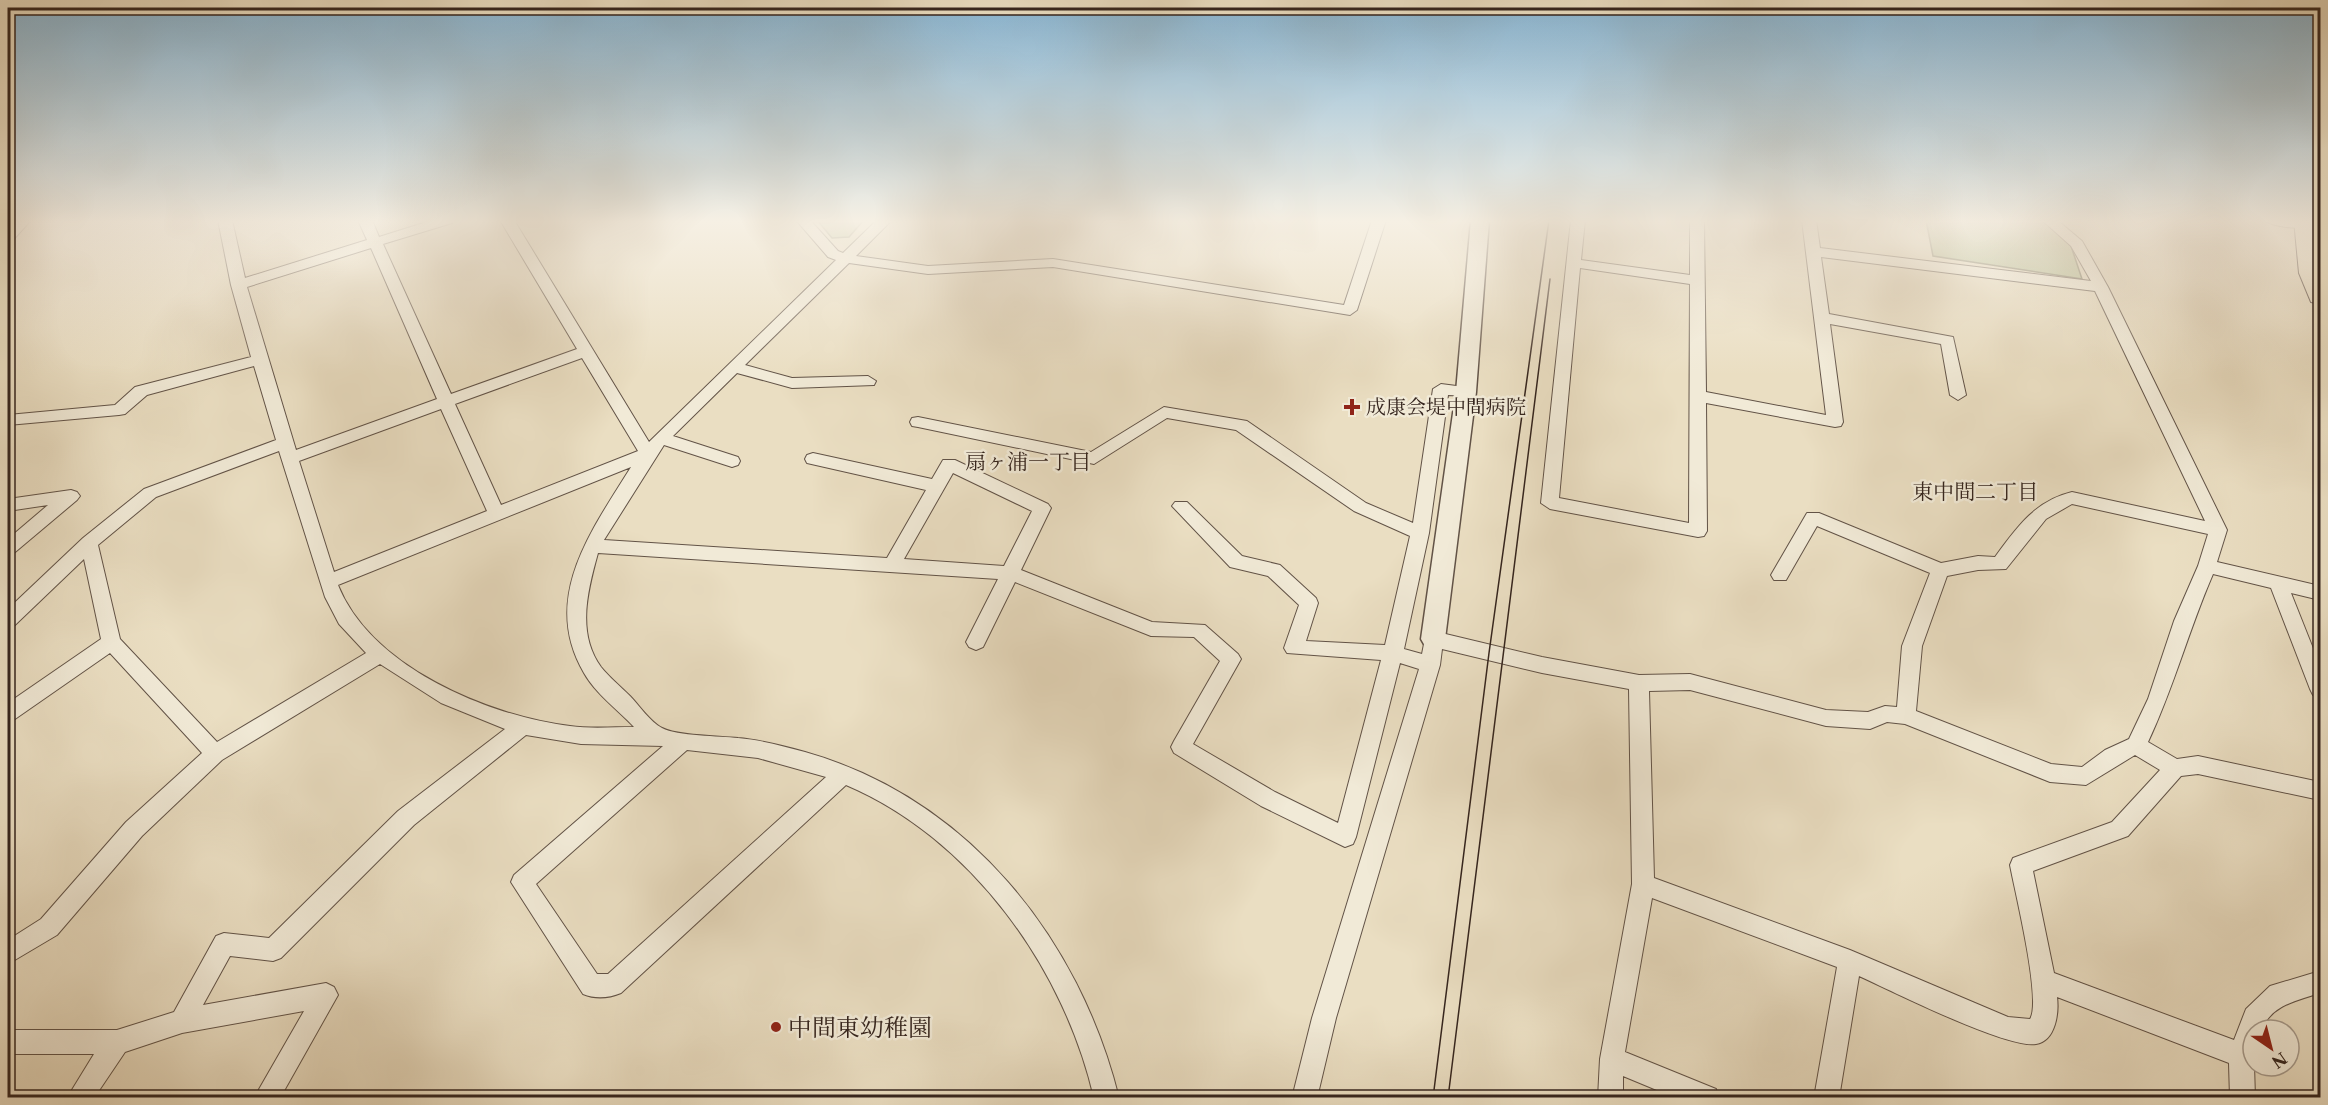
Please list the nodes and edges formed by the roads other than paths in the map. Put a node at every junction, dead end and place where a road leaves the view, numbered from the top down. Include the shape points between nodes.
1 (235, 272) edge
2 (281, 272) edge
3 (389, 272) edge
4 (538, 272) edge
5 (834, 272) edge
6 (1107, 272) edge
7 (1362, 272) edge
8 (1476, 272) edge
9 (1572, 272) edge
10 (1638, 272) edge
11 (1696, 272) edge
12 (1817, 272) edge
13 (1975, 272) edge
14 (2092, 272) edge
15 (2311, 272) edge
16 (1696, 280) junction
17 (238, 285) junction
18 (2101, 287) junction
19 (2320, 297) edge
20 (1823, 318) junction
21 (585, 351) junction
22 (258, 360) junction
23 (735, 367) junction
24 (868, 381) dead end
25 (1466, 392) junction
26 (1958, 395) dead end
27 (1698, 396) junction
28 (445, 401) junction
29 (8, 420) edge
30 (918, 422) dead end
31 (661, 438) junction
32 (287, 450) junction
33 (648, 454) junction
34 (813, 459) dead end
35 (732, 462) dead end
36 (935, 486) junction
37 (8, 505) edge
38 (1181, 506) dead end
39 (496, 513) junction
40 (2218, 531) junction
41 (1420, 533) junction
42 (88, 543) junction
43 (591, 546) junction
44 (8, 548) edge
45 (892, 565) junction
46 (2207, 566) junction
47 (1940, 570) junction
48 (1010, 573) junction
49 (1780, 575) dead end
50 (329, 581) junction
51 (2278, 583) junction
52 (2320, 593) edge
53 (8, 621) edge
54 (1433, 639) junction
55 (111, 642) junction
56 (976, 642) dead end
57 (1393, 653) junction
58 (379, 655) junction
59 (1430, 665) junction
60 (1639, 682) junction
61 (2320, 689) edge
62 (8, 713) edge
63 (1906, 716) junction
64 (524, 725) junction
65 (656, 736) junction
66 (683, 741) junction
67 (2136, 745) junction
68 (215, 754) junction
69 (2175, 768) junction
70 (844, 774) junction
71 (2320, 791) edge
72 (1643, 884) junction
73 (8, 953) edge
74 (1850, 961) junction
75 (2044, 981) junction
76 (2320, 982) edge
77 (2254, 1018) edge
78 (182, 1021) junction
79 (8, 1042) edge
80 (117, 1042) junction
81 (2241, 1055) edge
82 (1612, 1059) junction
83 (2242, 1078) edge
84 (80, 1098) edge
85 (266, 1098) edge
86 (1107, 1098) edge
87 (1304, 1098) edge
88 (1610, 1098) edge
89 (1707, 1098) edge
90 (1826, 1098) edge
91 (2243, 1098) edge

1 - 17 street
2 - 17 street
3 - 28 street
4 - 21 street
5 - 23 street
6 - 7 street via 1350,310
8 - 25 street
9 - 27 street via 1550,503 1698,531
10 - 16 street
11 - 16 street
12 - 20 street
13 - 18 street
14 - 18 street
15 - 19 main road
16 - 27 street
17 - 22 street
18 - 40 street
20 - 26 street via 1948,340
20 - 27 street via 1835,422
21 - 28 street
21 - 33 street
22 - 29 street via 141,391 119,410
22 - 32 street
23 - 24 street via 792,383
23 - 31 street
25 - 41 street via 1441,389
25 - 54 street
28 - 32 street
28 - 39 street
30 - 41 street via 1094,458 1164,412 1241,425 1359,507
31 - 33 street
31 - 35 street
32 - 42 street via 150,493
32 - 50 street
33 - 39 street
33 - 43 street
34 - 36 street
36 - 45 street
36 - 48 street via 949,464 1042,508
37 - 44 street via 71,496
38 - 57 street via 1236,562 1274,570 1309,603 1294,648
39 - 50 street
40 - 46 street
40 - 47 street via 2072,498 2046,506 2000,564 1978,563
41 - 57 street
42 - 53 street
42 - 55 street
43 - 45 street
43 - 65 street via 579,588 576,628 592,670
45 - 48 street
46 - 51 street
46 - 67 street via 2182,621 2158,699
47 - 49 street via 1813,517
47 - 63 street via 1912,646
48 - 56 street
48 - 57 street via 1151,629 1198,630 1231,660 1181,747 1268,799 1345,837
50 - 58 street via 344,617
51 - 52 street
51 - 61 street
54 - 59 street
54 - 60 street via 1542,665
55 - 62 street
55 - 68 street
57 - 59 street
58 - 64 street via 417,681 462,704
58 - 68 street
59 - 87 street via 1324,1017
60 - 63 street via 1690,682 1826,718 1869,721 1886,714
60 - 72 street
63 - 67 street via 2050,773 2086,776 2112,756
64 - 65 street via 570,735
64 - 78 street via 406,818 273,950 224,944
65 - 66 street
66 - 70 street via 758,749
66 - 70 street via 522,882 591,986 613,985
67 - 69 street
68 - 73 street via 134,829 49,927
69 - 71 street via 2198,765
69 - 75 street via 2120,829 2021,865
70 - 86 street via 889,794 955,842 1027,921 1076,998 1098,1056
72 - 74 street
72 - 82 street
74 - 75 street via 2008,1029 2036,1032 2047,1015
74 - 90 street
75 - 81 street
76 - 77 street via 2278,994
78 - 80 street
78 - 85 street via 326,995
79 - 80 street
80 - 84 street
82 - 88 street
82 - 89 street
83 - 91 street

